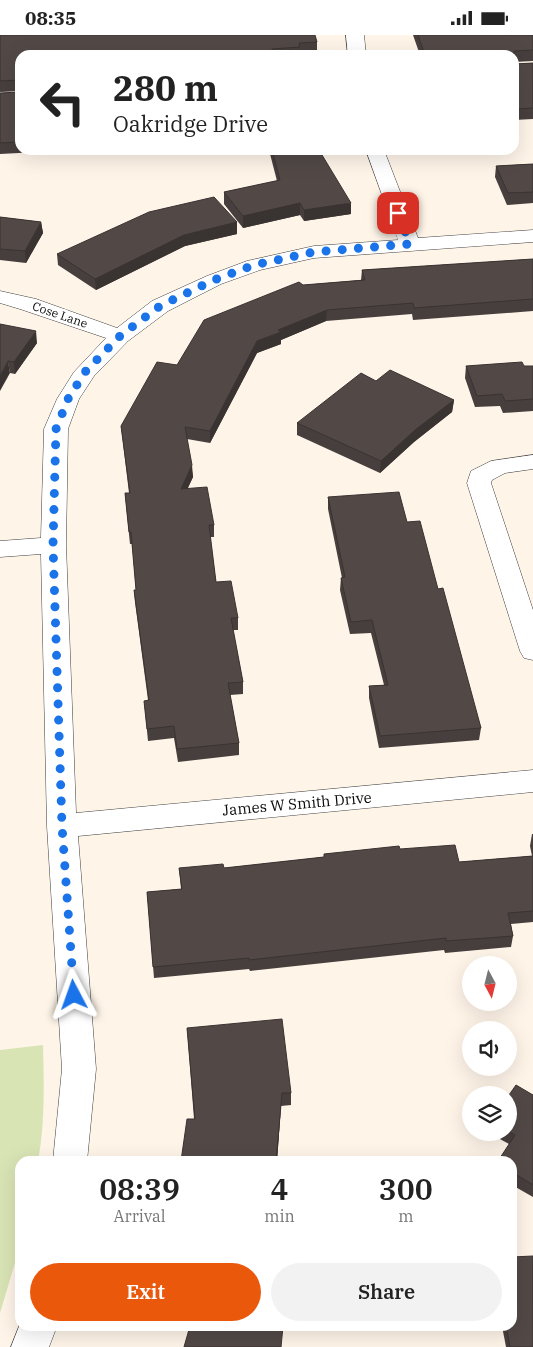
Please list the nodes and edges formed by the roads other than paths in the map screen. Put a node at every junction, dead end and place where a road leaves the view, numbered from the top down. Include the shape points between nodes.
1 (355, 35) edge
2 (356, 50) edge
3 (377, 155) edge
4 (533, 236) edge
5 (410, 244) junction
6 (0, 297) edge
7 (120, 336) junction
8 (533, 462) edge
9 (53, 545) junction
10 (0, 549) edge
11 (533, 651) edge
12 (533, 781) edge
13 (62, 826) junction
14 (70, 1156) edge
15 (36, 1331) edge
16 (30, 1347) edge

1 - 2 street
3 - 5 street
4 - 5 street
5 - 7 street via 314,252 254,265 160,306
6 - 7 street, Cose Lane
7 - 9 street via 85,372 68,399 56,429
8 - 11 street via 500,466 480,476 479,483
9 - 10 street
9 - 13 street
12 - 13 street, James W Smith Drive
13 - 14 street via 79,1069
15 - 16 street

